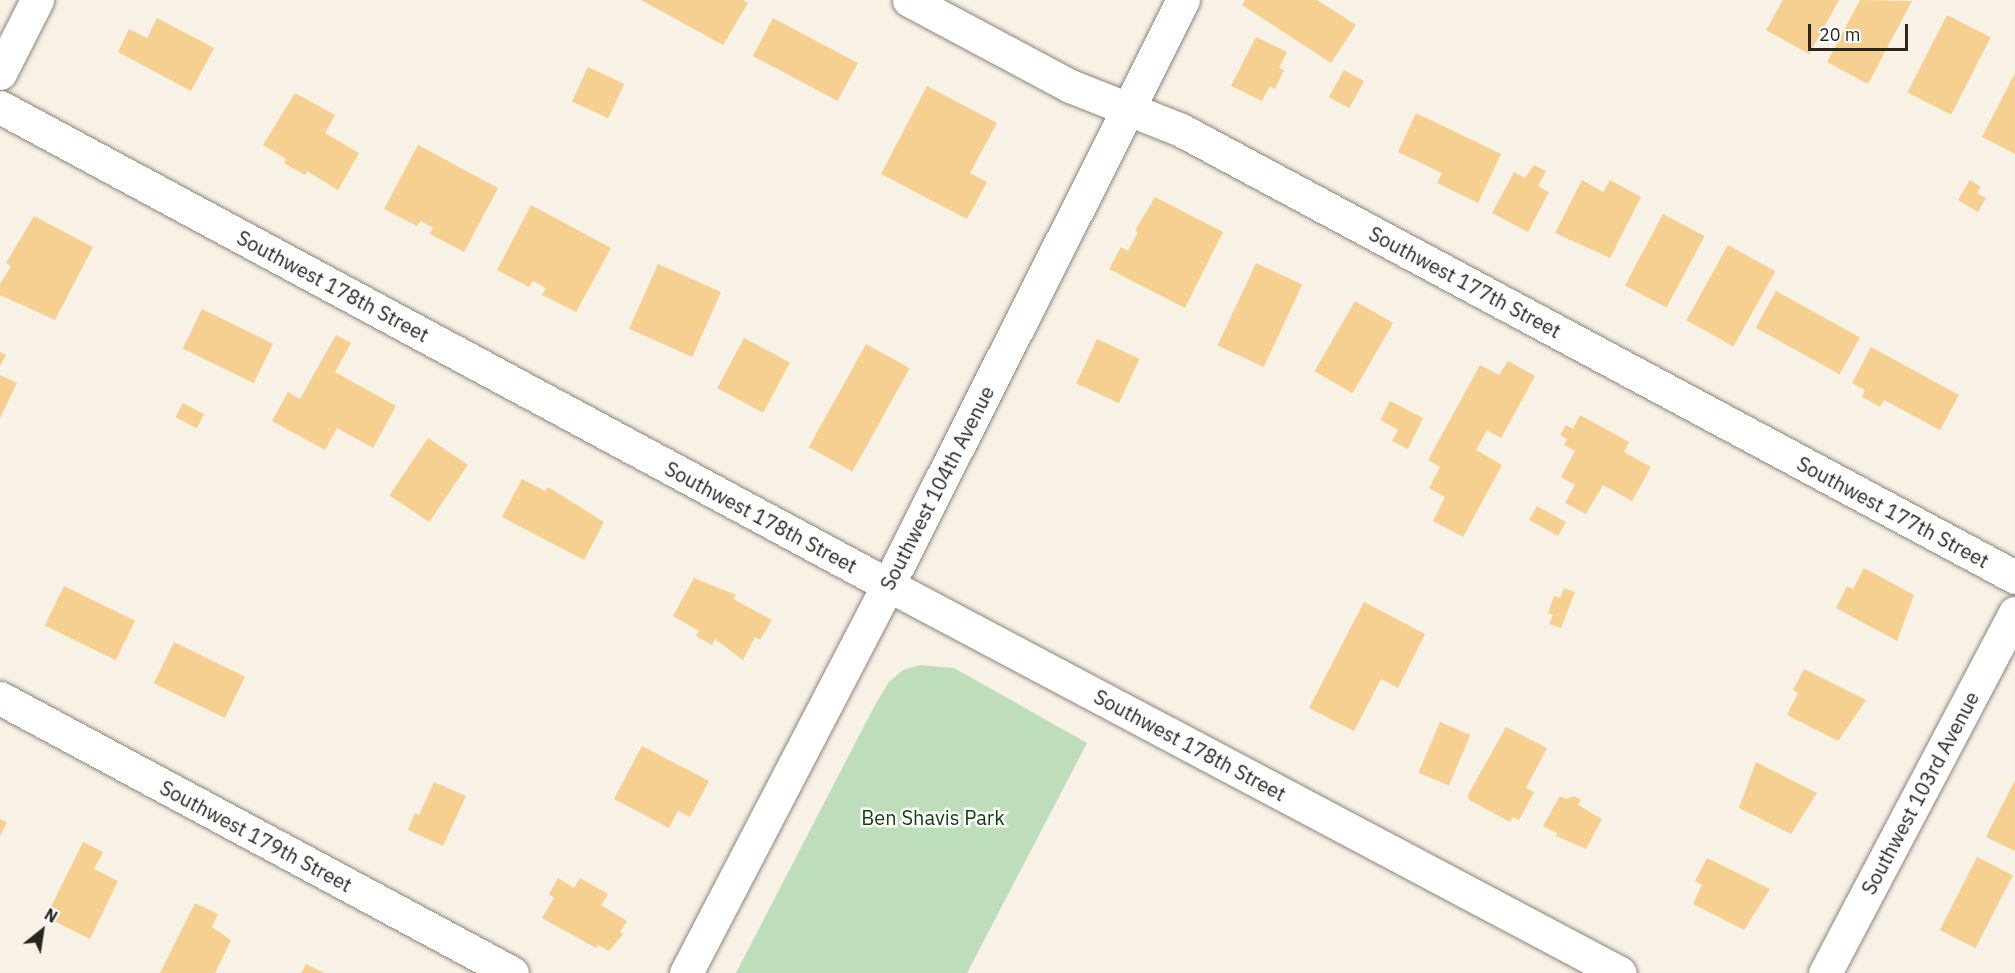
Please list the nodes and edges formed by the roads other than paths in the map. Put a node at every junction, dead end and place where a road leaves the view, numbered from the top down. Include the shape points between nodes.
1 (37, 0) edge
2 (909, 0) edge
3 (1183, 0) edge
4 (0, 73) edge
5 (0, 107) edge
6 (1129, 110) junction
7 (2015, 578) edge
8 (888, 585) junction
9 (2015, 613) edge
10 (0, 698) edge
11 (512, 973) edge
12 (686, 973) edge
13 (1620, 973) edge
14 (1825, 973) edge

1 - 4 street
2 - 6 street, Southwest 177th Street via 1070,86
3 - 6 street, Southwest 104th Avenue
5 - 8 street, Southwest 178th Street
6 - 7 street, Southwest 177th Street via 1181,130
6 - 8 street, Southwest 104th Avenue
8 - 12 street, Southwest 104th Avenue
8 - 13 street, Southwest 178th Street
9 - 14 street, Southwest 103rd Avenue
10 - 11 street, Southwest 179th Street

